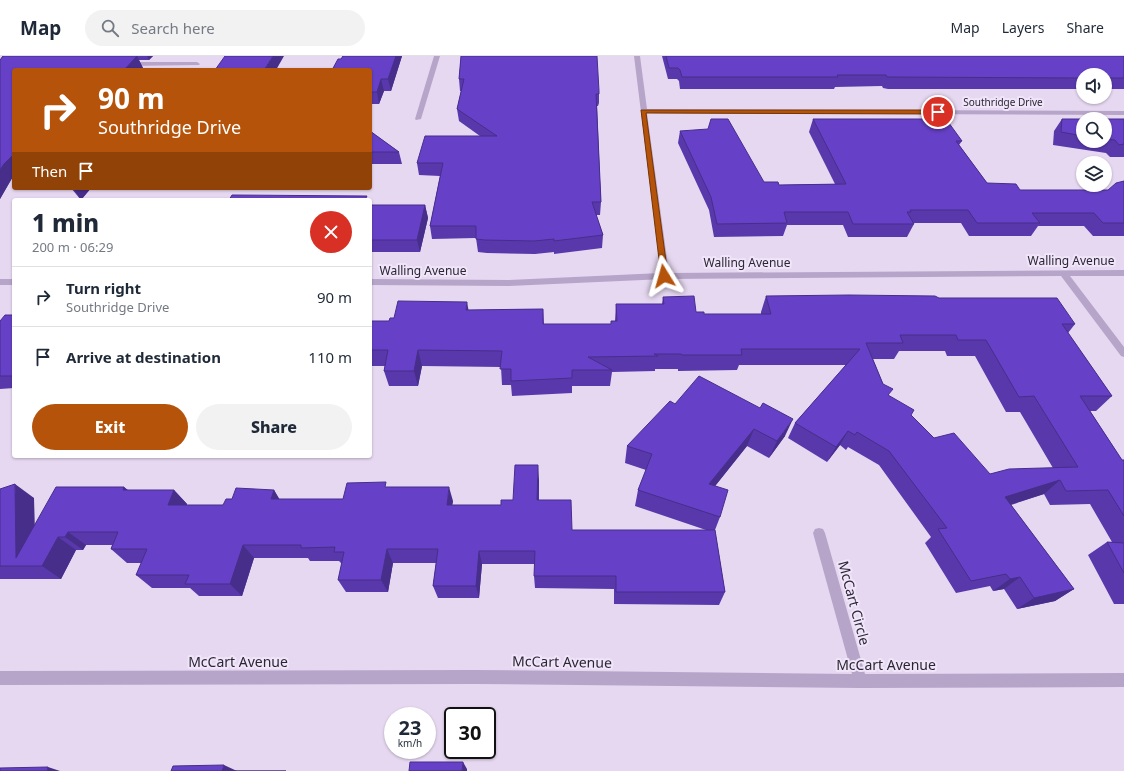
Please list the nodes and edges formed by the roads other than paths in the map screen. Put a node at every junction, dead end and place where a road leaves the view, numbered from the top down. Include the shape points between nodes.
1 (437, 56) edge
2 (637, 56) edge
3 (118, 64) edge
4 (194, 68) edge
5 (643, 111) junction
6 (1124, 113) edge
7 (418, 118) dead end
8 (1063, 273) junction
9 (1124, 273) edge
10 (664, 276) junction
11 (0, 282) edge
12 (12, 282) edge
13 (372, 282) edge
14 (1124, 354) edge
15 (819, 533) dead end
16 (0, 678) edge
17 (1124, 680) edge
18 (860, 681) junction

1 - 7 street
2 - 5 street
3 - 4 street via 199,62
5 - 6 street, Southridge Drive
5 - 10 street
8 - 9 street, Walling Avenue
8 - 10 street, Walling Avenue
8 - 14 street
10 - 13 street, Walling Avenue via 509,283
11 - 12 street
15 - 18 street, McCart Circle
16 - 18 street, McCart Avenue via 475,677
17 - 18 street, McCart Avenue

